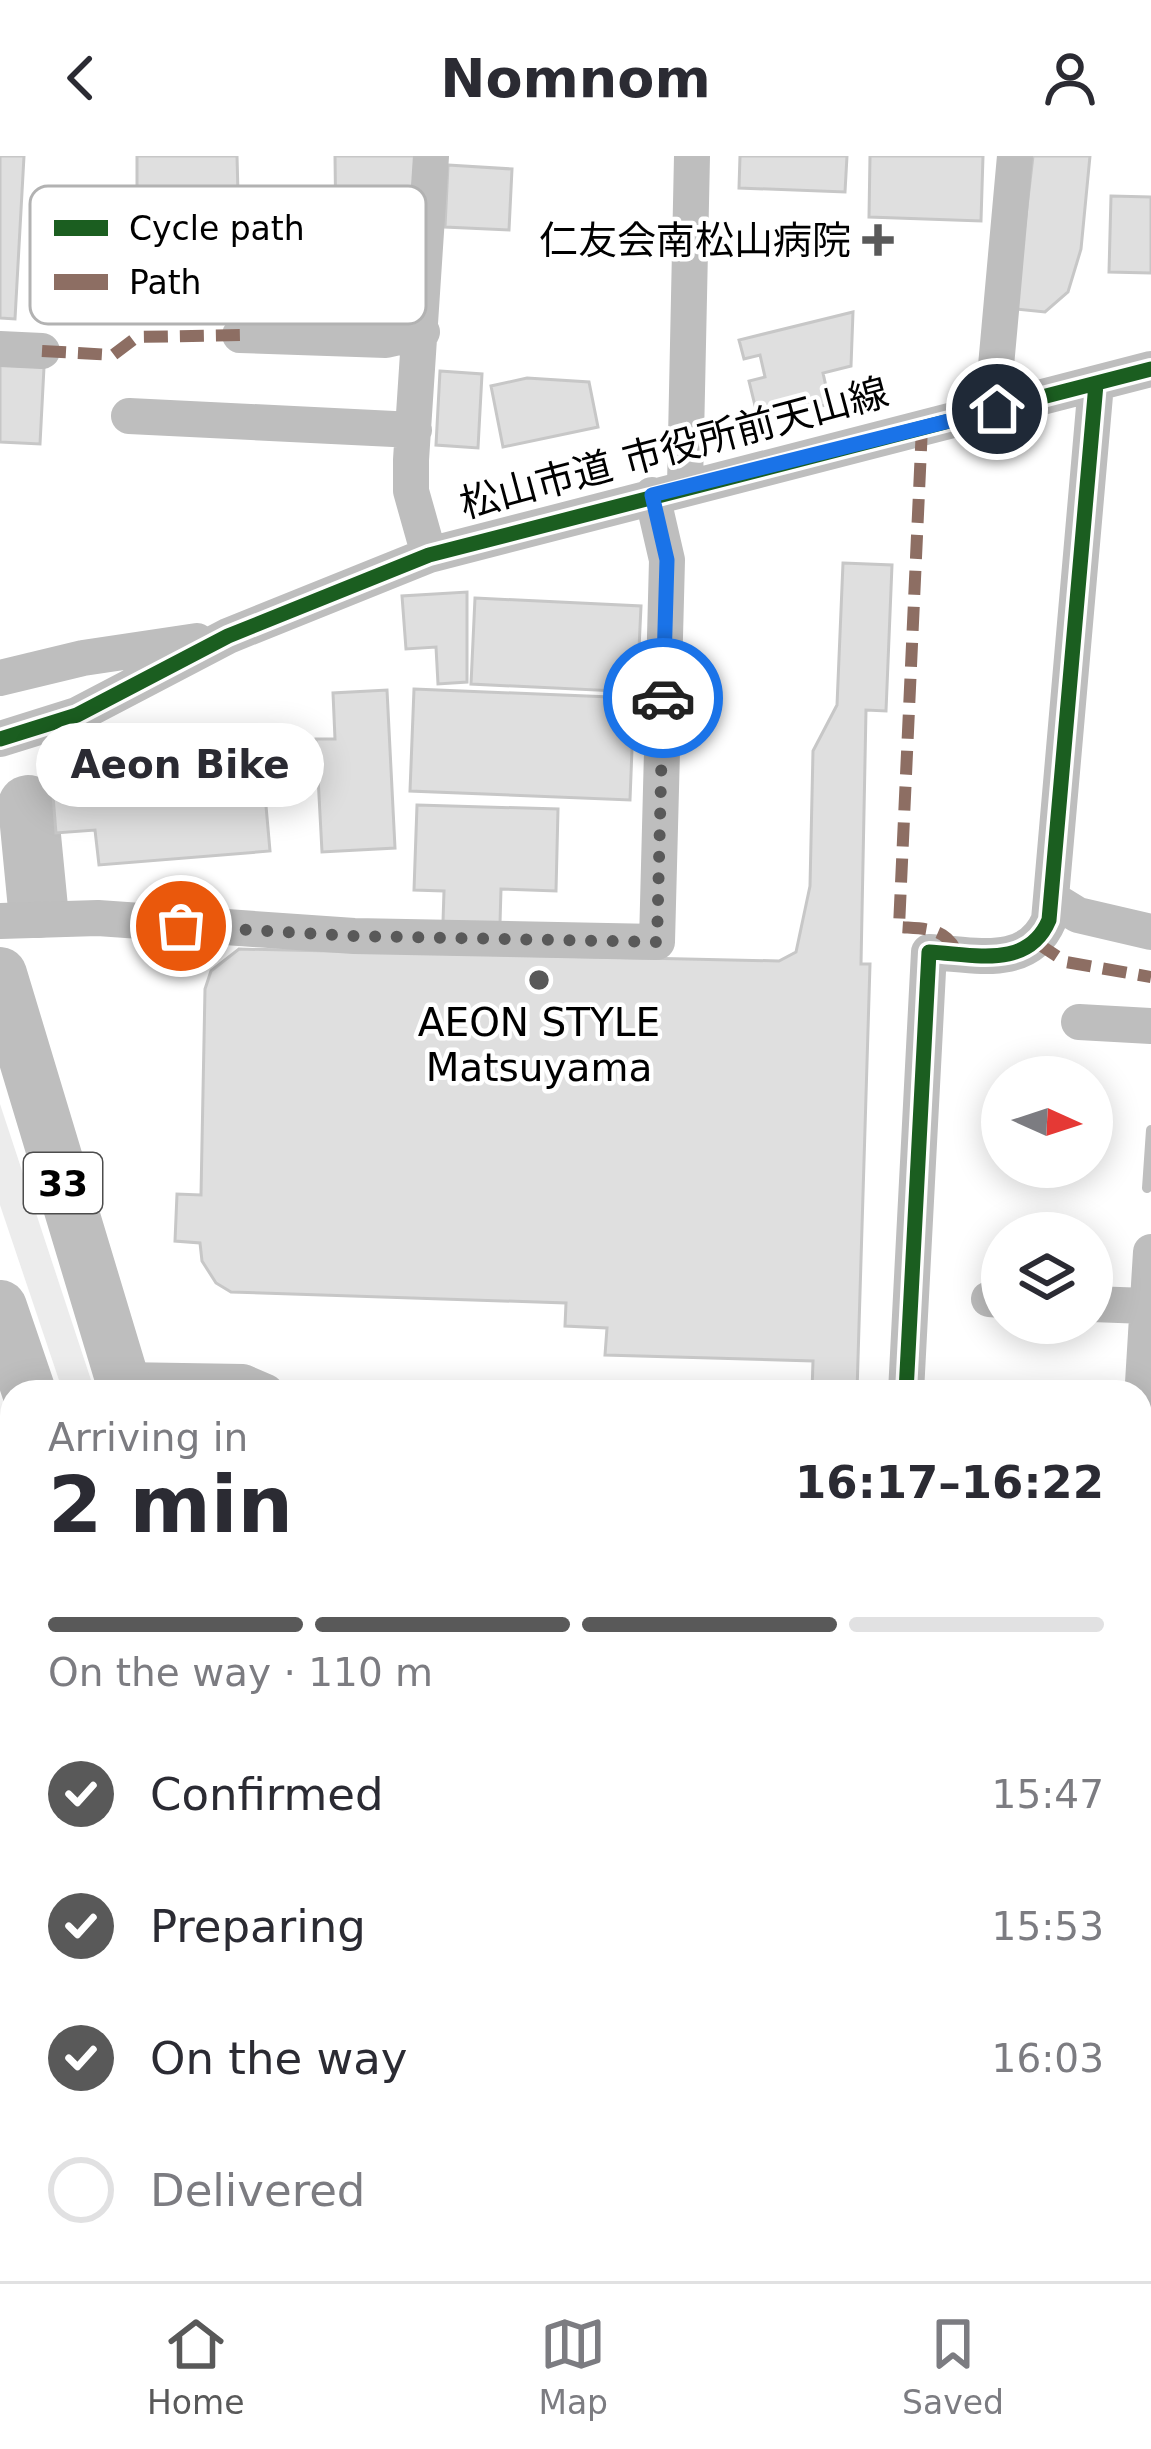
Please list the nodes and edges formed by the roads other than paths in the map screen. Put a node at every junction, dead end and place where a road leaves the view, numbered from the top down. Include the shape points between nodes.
1 (430, 156) edge
2 (692, 156) edge
3 (1015, 156) edge
4 (426, 244) edge
5 (422, 324) edge
6 (422, 332) junction
7 (240, 335) dead end
8 (0, 349) edge
9 (42, 351) dead end
10 (1151, 369) edge
11 (1096, 384) junction
12 (997, 409) junction
13 (129, 416) dead end
14 (414, 430) junction
15 (669, 490) junction
16 (429, 555) junction
17 (228, 636) junction
18 (0, 678) edge
19 (0, 739) edge
20 (1052, 899) junction
21 (0, 921) edge
22 (1151, 932) edge
23 (0, 974) edge
24 (1079, 1022) dead end
25 (1151, 1026) edge
26 (1151, 1252) edge
27 (1113, 1305) edge
28 (1146, 1306) junction
29 (0, 1307) edge
30 (24, 1380) edge
31 (122, 1380) edge
32 (907, 1380) edge
33 (1142, 1380) edge

1 - 4 street
2 - 15 street
3 - 12 street
5 - 6 street
6 - 7 street via 386,340
6 - 14 street
8 - 9 street
10 - 11 street, 松山市道 市役所前天山線
11 - 12 street, 松山市道 市役所前天山線
11 - 20 street
12 - 15 street, 松山市道 市役所前天山線
13 - 14 street
14 - 16 street via 411,491
15 - 16 street, 松山市道 市役所前天山線
15 - 21 street via 657,942 354,936 98,918
16 - 17 street, 松山市道 市役所前天山線
17 - 18 street, 松山市道 市役所前天山線
17 - 19 street, 松山市道 市役所前天山線 via 77,715
20 - 22 street via 1078,915
20 - 32 street via 1044,933 1028,950 929,952
23 - 31 highway, 33
24 - 25 street
26 - 28 street
27 - 28 street
28 - 33 street
29 - 30 highway

